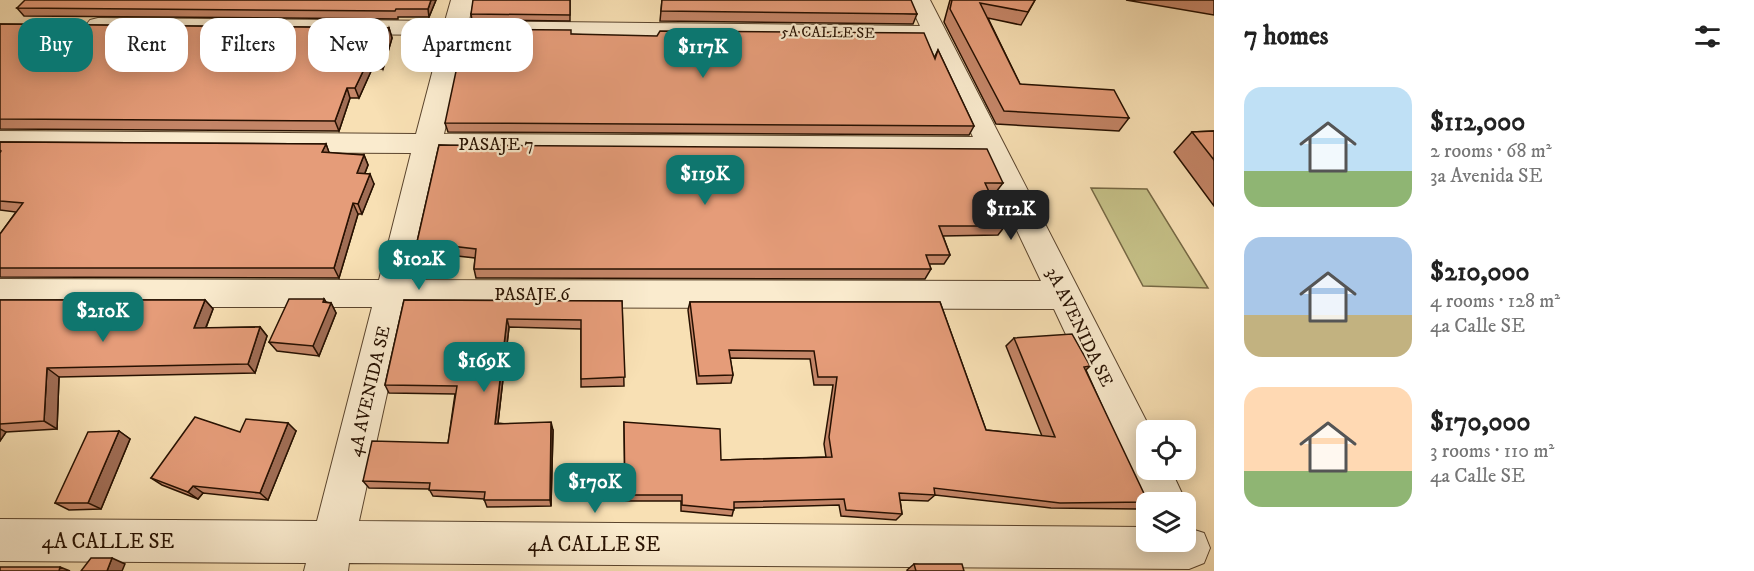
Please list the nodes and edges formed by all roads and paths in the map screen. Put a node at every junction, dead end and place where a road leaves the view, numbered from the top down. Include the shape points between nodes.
1 (919, 0) edge
2 (459, 14) edge
3 (93, 24) edge
4 (936, 33) junction
5 (0, 141) edge
6 (428, 143) junction
7 (992, 147) junction
8 (0, 293) edge
9 (393, 293) junction
10 (1064, 295) junction
11 (1136, 441) edge
12 (0, 540) edge
13 (1191, 553) edge
14 (330, 557) edge

1 - 4 street, 3A AVENIDA SE
2 - 3 street, 5A CALLE SE
2 - 4 street, 5A CALLE SE
2 - 6 street, 4A AVENIDA SE
4 - 7 street, 3A AVENIDA SE
5 - 6 street, PASAJE 7
6 - 7 street, PASAJE 7
6 - 9 street, 4A AVENIDA SE
7 - 10 street, 3A AVENIDA SE
8 - 9 street, PASAJE 6
9 - 10 street, PASAJE 6
9 - 14 street, 4A AVENIDA SE
10 - 11 street, 3A AVENIDA SE
12 - 14 street, 4A CALLE SE
13 - 14 street, 4A CALLE SE

